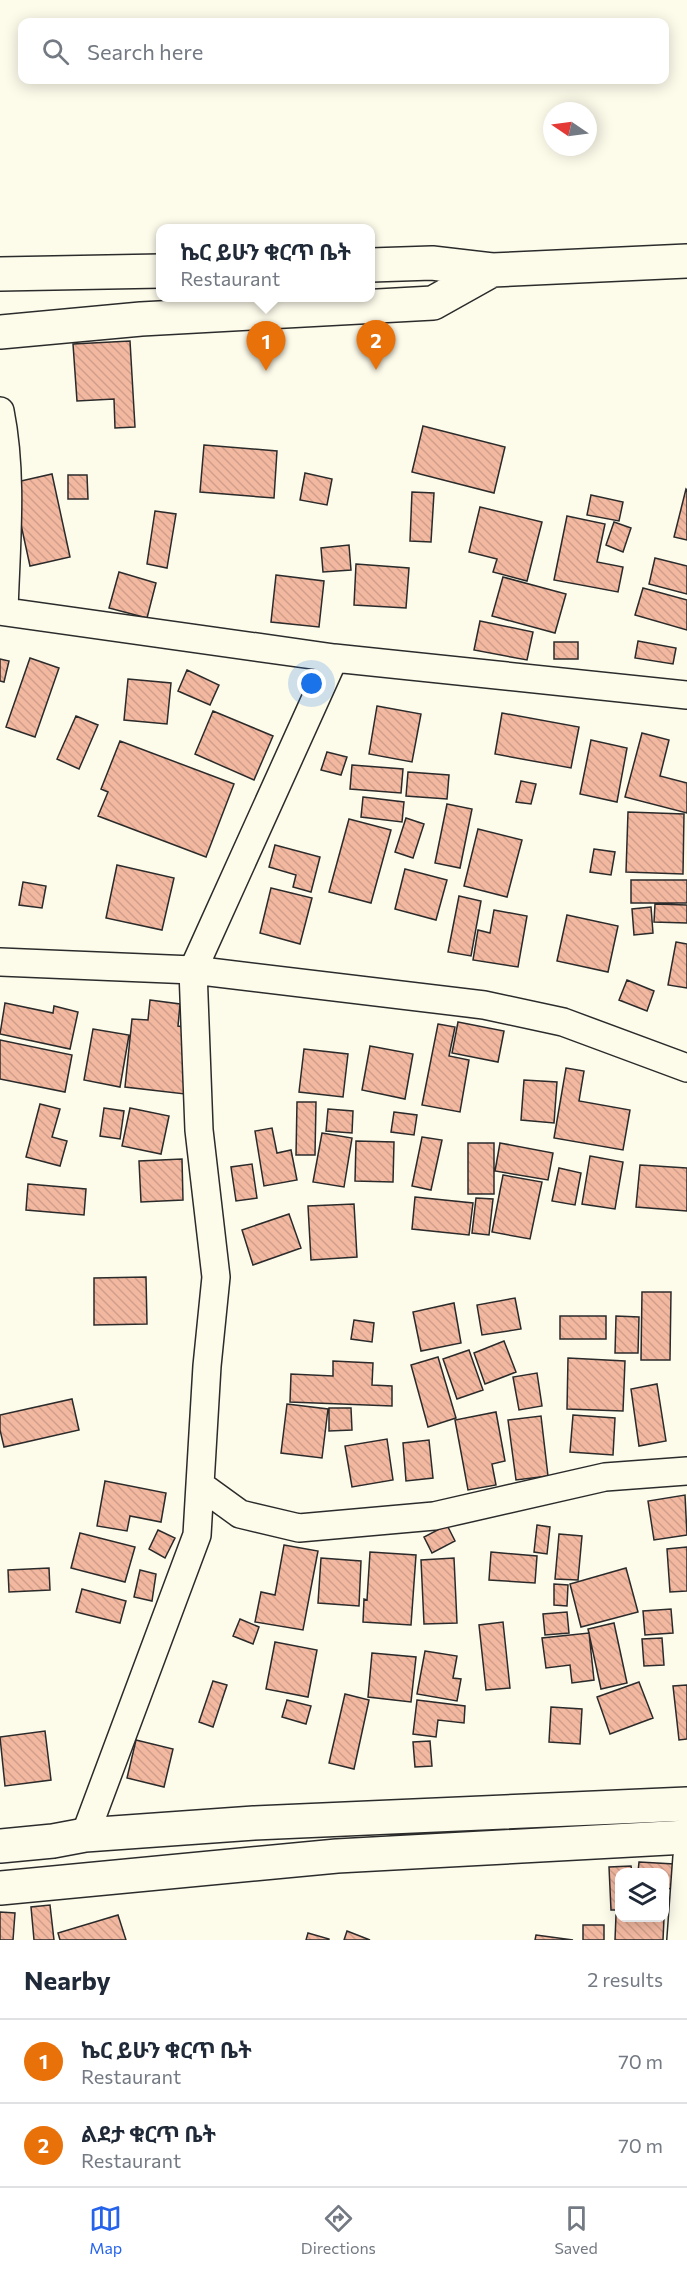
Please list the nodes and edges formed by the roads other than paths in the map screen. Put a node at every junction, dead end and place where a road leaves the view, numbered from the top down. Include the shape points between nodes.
1 (687, 261) edge
2 (375, 265) edge
3 (492, 270) junction
4 (149, 271) edge
5 (0, 274) edge
6 (141, 319) junction
7 (0, 332) edge
8 (0, 411) edge
9 (2, 611) edge
10 (334, 658) junction
11 (687, 695) edge
12 (0, 962) edge
13 (193, 970) junction
14 (687, 1068) edge
15 (687, 1471) edge
16 (200, 1485) junction
17 (687, 1804) edge
18 (334, 1819) junction
19 (85, 1835) junction
20 (687, 1837) edge
21 (0, 1846) edge
22 (337, 1856) junction
23 (687, 1857) edge
24 (0, 1888) edge
25 (681, 1940) edge

1 - 3 main road
2 - 3 main road via 432,263
3 - 6 main road via 433,303
4 - 5 main road
4 - 6 main road
6 - 7 main road
8 - 9 street via 8,502
9 - 10 street
10 - 11 street
10 - 13 street
12 - 13 street
13 - 14 street via 484,1005 564,1023
13 - 16 street via 199,1130 216,1277
15 - 16 street via 605,1477 434,1516 299,1528 240,1514
16 - 19 street via 197,1535
17 - 18 main road
18 - 19 main road
18 - 22 main road
19 - 21 main road
20 - 22 main road
22 - 24 main road
23 - 25 street

